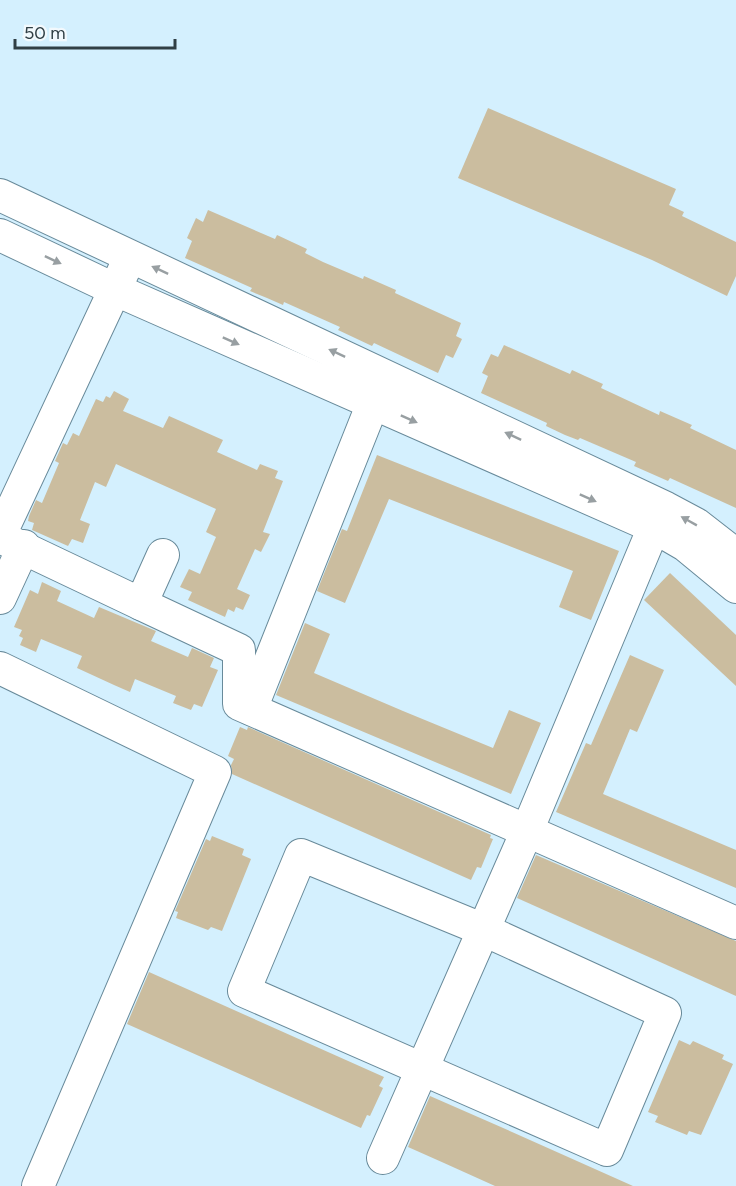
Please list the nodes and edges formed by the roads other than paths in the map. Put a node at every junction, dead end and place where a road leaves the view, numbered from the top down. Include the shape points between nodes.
1 (0, 195) edge
2 (0, 235) edge
3 (131, 256) junction
4 (116, 290) junction
5 (373, 403) junction
6 (654, 527) junction
7 (6, 538) edge
8 (163, 555) dead end
9 (736, 555) edge
10 (736, 587) edge
11 (0, 598) edge
12 (141, 604) junction
13 (0, 669) edge
14 (251, 709) junction
15 (527, 831) junction
16 (736, 923) edge
17 (483, 930) junction
18 (423, 1068) junction
19 (383, 1158) dead end
20 (38, 1186) edge

1 - 3 street
2 -> 4 street
3 - 4 street
9 -> 3 street via 666,508
4 -> 5 street
4 - 7 street
5 -> 6 street
5 - 14 street
6 - 10 street via 685,545
6 - 15 street
7 - 11 street
7 - 12 street
8 - 12 street
12 - 14 street via 238,650 239,704
13 - 20 street via 215,772
14 - 15 street
15 - 16 street
15 - 17 street
17 - 18 street
17 - 18 street via 301,855 244,991
17 - 18 street via 665,1013 607,1150
18 - 19 street

